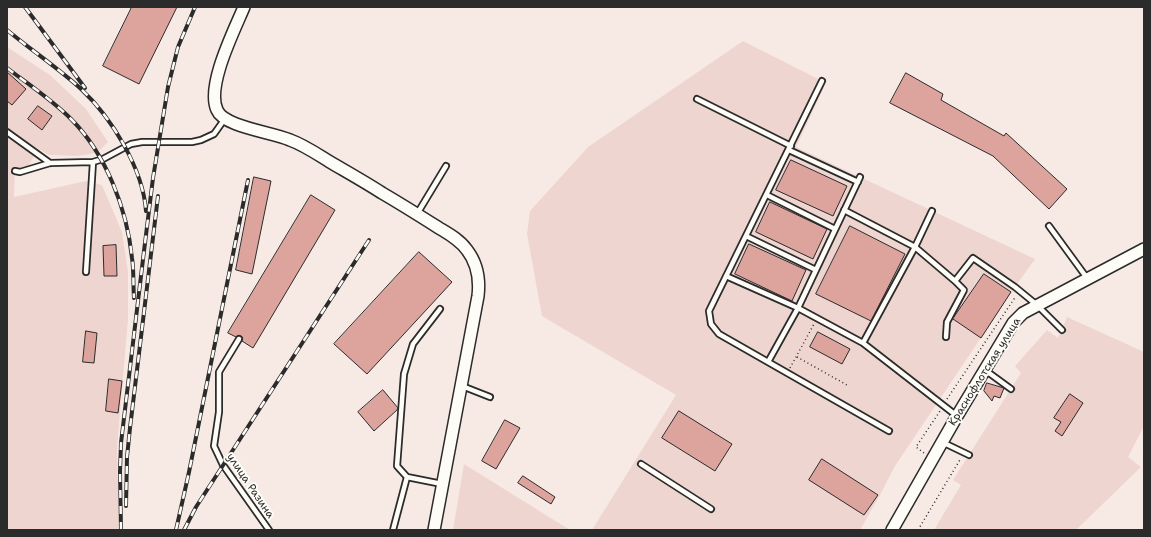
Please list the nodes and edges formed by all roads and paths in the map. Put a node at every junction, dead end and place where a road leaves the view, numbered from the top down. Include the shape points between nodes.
1 (244, 7) edge
2 (822, 81) dead end
3 (698, 99) dead end
4 (224, 120) junction
5 (7, 132) edge
6 (790, 148) junction
7 (93, 162) junction
8 (50, 163) junction
9 (446, 166) dead end
10 (15, 172) dead end
11 (767, 194) junction
12 (844, 210) junction
13 (932, 211) dead end
14 (417, 214) junction
15 (1049, 226) dead end
16 (835, 229) junction
17 (746, 236) junction
18 (915, 247) junction
19 (1144, 249) edge
20 (816, 270) junction
21 (86, 272) dead end
22 (726, 276) junction
23 (1087, 278) junction
24 (955, 281) junction
25 (1019, 290) junction
26 (1037, 305) junction
27 (798, 308) junction
28 (440, 309) dead end
29 (817, 318) junction
30 (1062, 330) dead end
31 (946, 337) dead end
32 (239, 339) dead end
33 (863, 343) junction
34 (796, 356) junction
35 (768, 362) junction
36 (985, 370) junction
37 (787, 374) junction
38 (847, 384) dead end
39 (460, 386) junction
40 (1011, 389) dead end
41 (490, 397) dead end
42 (943, 406) junction
43 (956, 416) junction
44 (889, 431) dead end
45 (942, 442) junction
46 (969, 455) dead end
47 (962, 456) dead end
48 (933, 458) junction
49 (641, 464) dead end
50 (407, 477) junction
51 (442, 484) junction
52 (712, 509) dead end
53 (269, 530) edge
54 (393, 530) edge
55 (434, 530) edge
56 (892, 530) edge
57 (918, 530) edge

1 - 4 street via 215,85 214,104
2 - 6 lane
3 - 6 lane
4 - 7 lane via 214,134 201,140 131,144
4 - 14 street via 292,140
5 - 8 lane
6 - 11 lane
6 - 12 lane via 859,180
7 - 8 lane
7 - 21 lane
8 - 10 lane
9 - 14 lane
11 - 16 lane
11 - 17 lane
12 - 16 lane
12 - 18 lane
13 - 18 lane
14 - 39 street via 459,241 472,259 479,277 478,296
15 - 23 lane
16 - 20 lane
17 - 20 lane
17 - 22 lane
18 - 24 lane
18 - 33 lane
19 - 23 street, Краснофлотская улица
20 - 27 lane
22 - 27 lane
22 - 35 lane via 709,311 711,324 719,334
23 - 26 street, Краснофлотская улица
24 - 25 lane via 973,258
24 - 31 lane via 964,290 946,322
25 - 26 lane
25 - 42 path
26 - 30 lane
26 - 36 street, Краснофлотская улица via 1013,323
27 - 29 lane
27 - 35 lane
28 - 50 lane via 413,344 404,374 397,466
29 - 33 lane
29 - 34 path
32 - 53 lane, улица Разина via 219,372 219,412 214,446 223,465
33 - 42 lane
34 - 37 path
34 - 38 path
35 - 37 lane
36 - 40 lane
36 - 43 street, Краснофлотская улица
37 - 44 lane
39 - 41 lane
39 - 51 street
42 - 43 lane
42 - 48 path via 916,447
43 - 45 street, Краснофлотская улица
45 - 46 lane
45 - 48 street, Краснофлотская улица
47 - 57 path
48 - 56 street, Краснофлотская улица
49 - 52 lane
50 - 51 lane
50 - 54 lane
51 - 55 street

